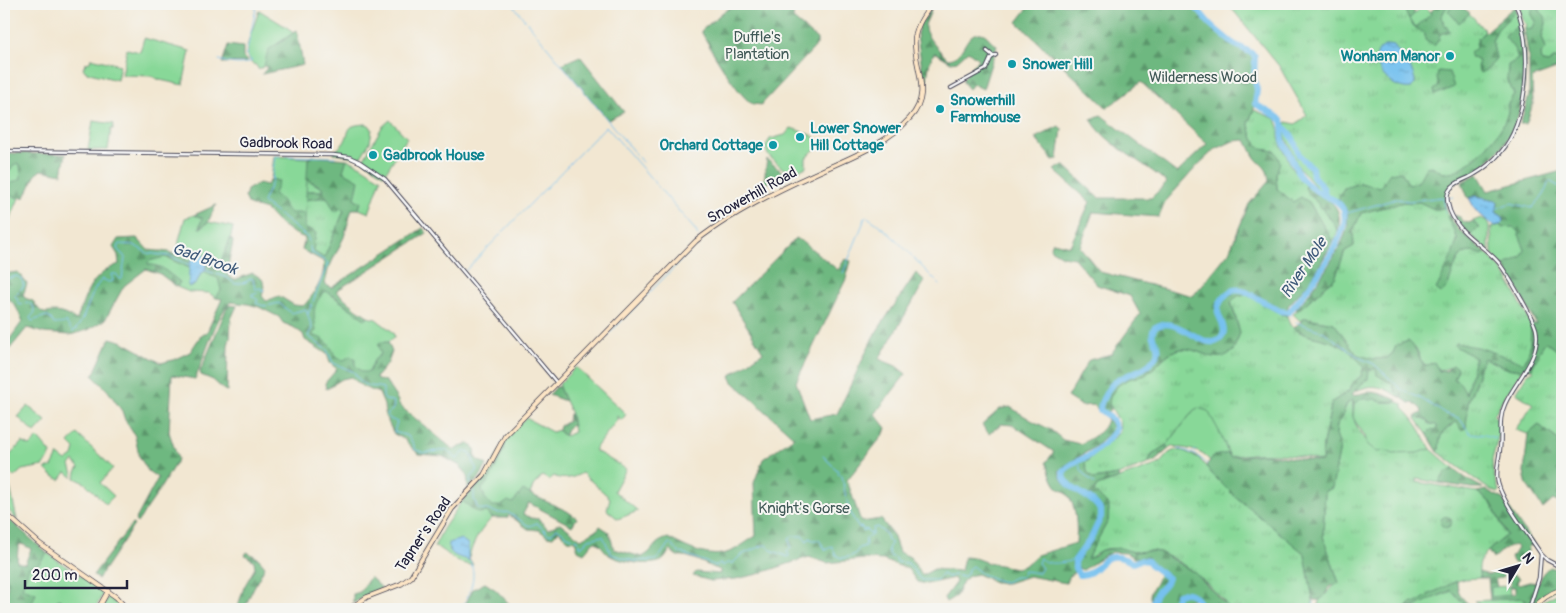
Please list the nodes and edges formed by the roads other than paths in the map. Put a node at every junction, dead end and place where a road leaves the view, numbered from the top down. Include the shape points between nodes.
1 (933, 4) edge
2 (1514, 4) edge
3 (987, 51) dead end
4 (951, 88) dead end
5 (4, 151) edge
6 (557, 382) junction
7 (4, 512) edge
8 (1541, 554) junction
9 (1562, 568) edge
10 (1562, 589) edge
11 (108, 591) junction
12 (98, 609) edge
13 (127, 609) edge
14 (349, 609) edge
15 (1528, 609) edge
16 (1533, 609) edge

1 - 6 street, Snowerhill Road via 915,36 922,85 912,116 863,152 787,187 707,232
2 - 8 street via 1522,25 1526,62 1524,96 1518,117 1500,152 1481,170 1456,183 1447,200 1462,231 1501,266 1535,328 1532,356 1501,415 1498,482 1503,497
3 - 4 street via 995,55 986,69
5 - 6 street, Gadbrook Road via 349,157 378,173 393,187
6 - 14 street, Tapner's Road via 505,436 484,476 452,509 411,576
7 - 11 street via 45,548
8 - 9 street
8 - 15 street via 1539,578
10 - 16 street via 1548,595
11 - 12 street
11 - 13 street

